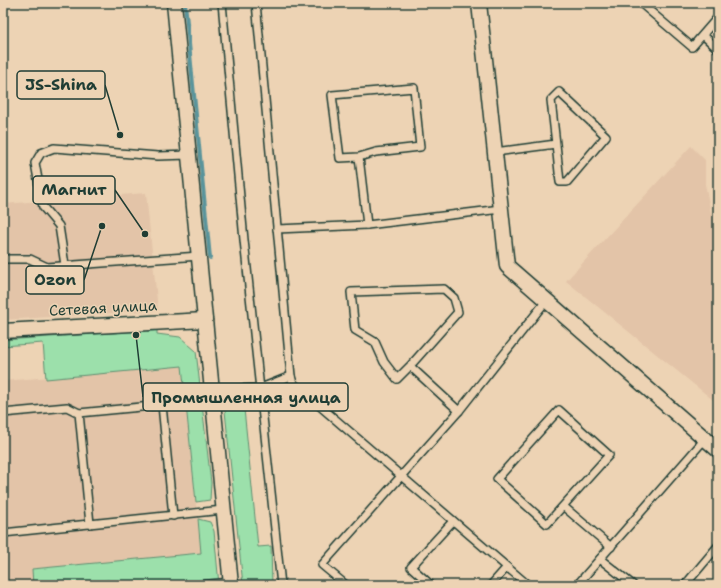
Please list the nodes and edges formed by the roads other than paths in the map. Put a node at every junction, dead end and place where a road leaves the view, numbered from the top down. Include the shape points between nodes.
1 (174, 3) edge
2 (222, 3) edge
3 (256, 3) edge
4 (479, 3) edge
5 (647, 3) edge
6 (718, 17) edge
7 (703, 35) junction
8 (718, 49) edge
9 (556, 144) junction
10 (495, 152) junction
11 (189, 155) junction
12 (359, 158) junction
13 (501, 209) junction
14 (367, 225) junction
15 (277, 229) junction
16 (199, 256) junction
17 (3, 259) edge
18 (65, 265) junction
19 (546, 301) junction
20 (205, 320) junction
21 (3, 331) edge
22 (410, 366) junction
23 (290, 376) junction
24 (261, 388) junction
25 (212, 390) junction
26 (459, 411) junction
27 (3, 413) edge
28 (79, 413) junction
29 (706, 439) junction
30 (718, 450) edge
31 (401, 476) junction
32 (563, 506) junction
33 (223, 510) junction
34 (173, 516) junction
35 (453, 521) junction
36 (90, 524) junction
37 (3, 533) edge
38 (718, 546) edge
39 (611, 547) junction
40 (600, 559) junction
41 (507, 567) junction
42 (231, 583) edge
43 (282, 584) edge
44 (198, 585) edge
45 (346, 585) edge
46 (431, 585) edge
47 (491, 585) edge
48 (528, 585) edge
49 (577, 585) edge
50 (633, 585) edge
51 (685, 585) edge

1 - 11 street
2 - 24 lane
3 - 15 lane
4 - 10 street
5 - 7 lane via 644,6 692,47
6 - 7 lane
7 - 8 lane
9 - 9 lane via 551,100 559,92 606,136 567,182 560,182
9 - 10 lane
10 - 13 street
11 - 16 street
11 - 18 lane via 158,156 54,148 41,153 35,163 43,208 60,226
12 - 12 lane via 376,152 420,147 414,88 332,95 340,158
12 - 14 lane
13 - 14 lane
13 - 19 street via 507,266
14 - 15 lane
15 - 23 lane
16 - 18 lane
16 - 20 street
17 - 18 lane via 30,259 47,267
19 - 26 lane
19 - 29 street
20 - 21 street, Сетевая улица
20 - 25 street
22 - 22 lane via 458,312 454,298 444,289 351,292 355,330 375,342 384,362 397,379
22 - 26 lane
23 - 24 lane
23 - 31 lane via 293,383
24 - 25 lane
24 - 43 lane
25 - 33 street
26 - 31 lane
27 - 28 lane via 67,407
28 - 34 lane via 162,405
28 - 36 lane
29 - 30 street
29 - 39 lane
31 - 35 lane
31 - 45 lane via 322,565
32 - 32 lane via 609,455 559,410 497,479 547,524
32 - 39 lane
33 - 34 lane
33 - 42 street
34 - 36 lane
35 - 41 lane
35 - 46 lane via 411,567
36 - 37 lane
38 - 51 lane
39 - 40 lane
40 - 49 lane
40 - 50 lane
41 - 47 lane
41 - 48 lane
42 - 44 lane

